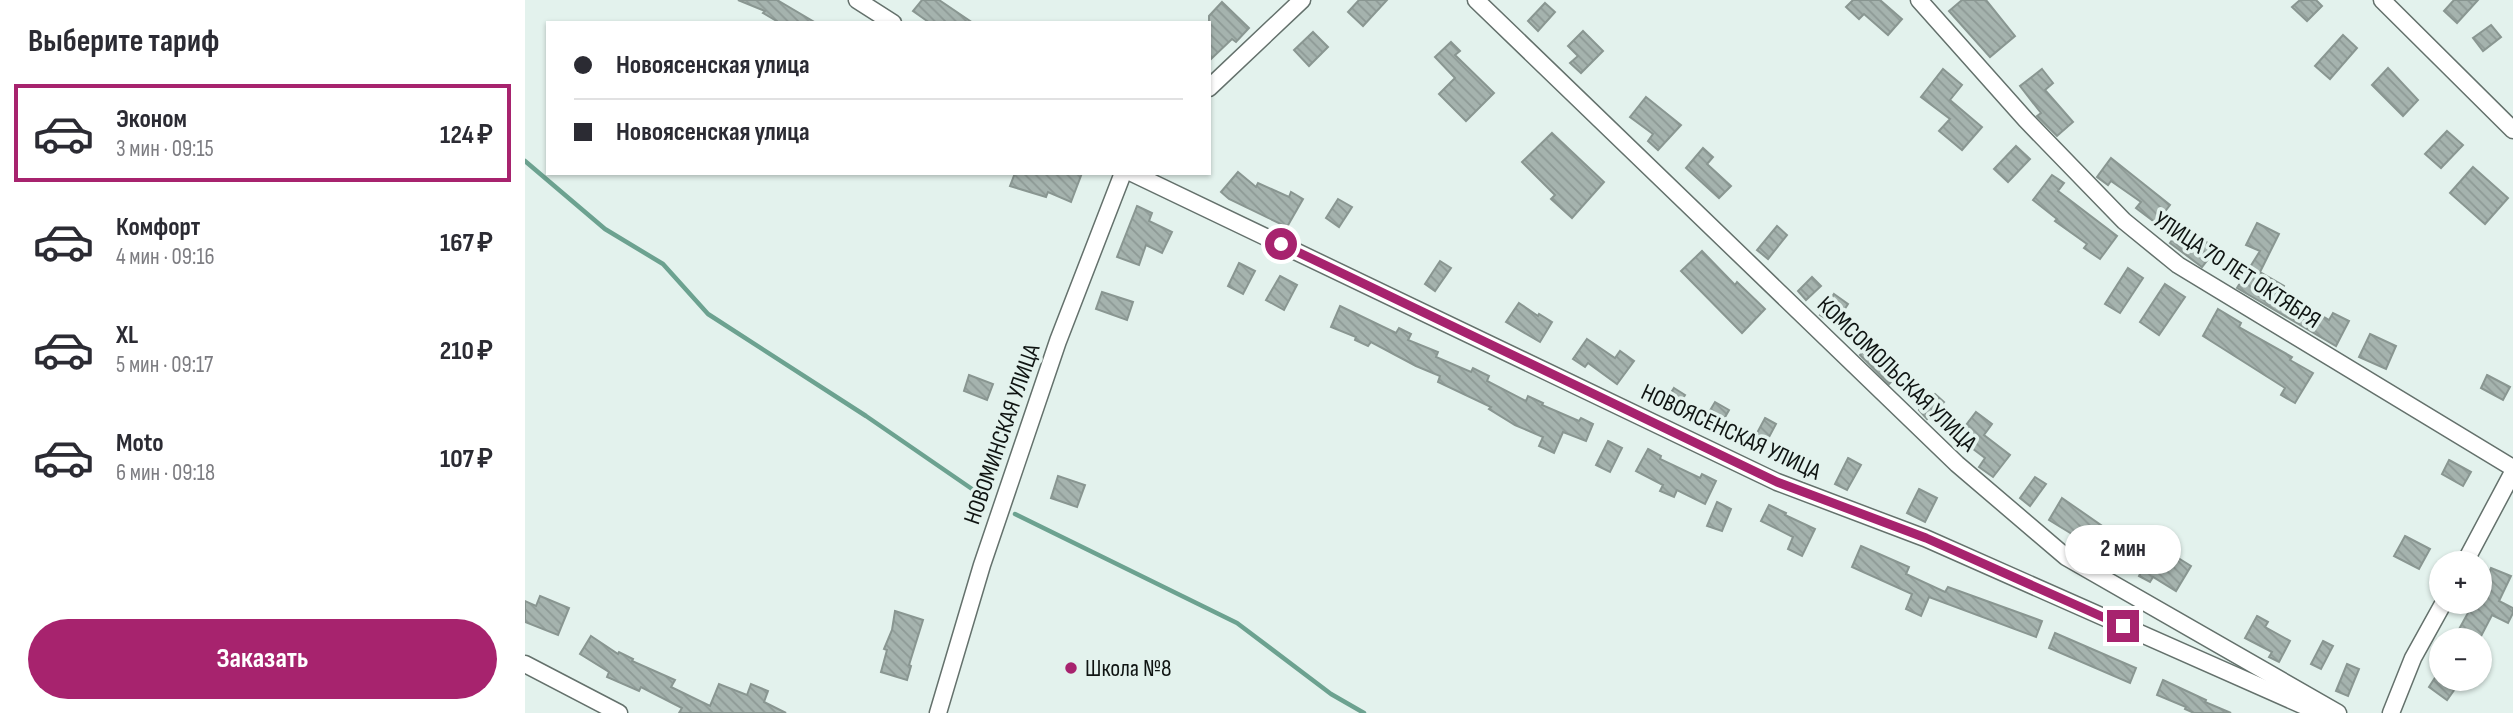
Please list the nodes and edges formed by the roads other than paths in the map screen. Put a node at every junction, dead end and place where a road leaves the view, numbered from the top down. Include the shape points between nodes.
1 (857, 0) edge
2 (1302, 0) edge
3 (1476, 0) edge
4 (1919, 0) edge
5 (2382, 0) edge
6 (890, 21) edge
7 (1211, 86) edge
8 (2513, 130) edge
9 (1122, 175) edge
10 (1136, 175) edge
11 (2513, 470) edge
12 (2471, 551) edge
13 (2437, 614) edge
14 (525, 664) edge
15 (619, 713) edge
16 (938, 713) edge
17 (2320, 713) edge
18 (2338, 713) edge
19 (2391, 713) edge

1 - 6 street
2 - 7 street
3 - 18 street, КОМСОМОЛЬСКАЯ УЛИЦА via 1957,464 2066,557
4 - 11 street, УЛИЦА 70 ЛЕТ ОКТЯБРЯ via 2025,120 2124,221 2178,265
5 - 8 street
9 - 16 street, НОВОМИНСКАЯ УЛИЦА via 1058,341 982,565
10 - 17 street, НОВОЯСЕНСКАЯ УЛИЦА via 1777,482 1926,538
11 - 12 street
13 - 19 street
14 - 15 street

